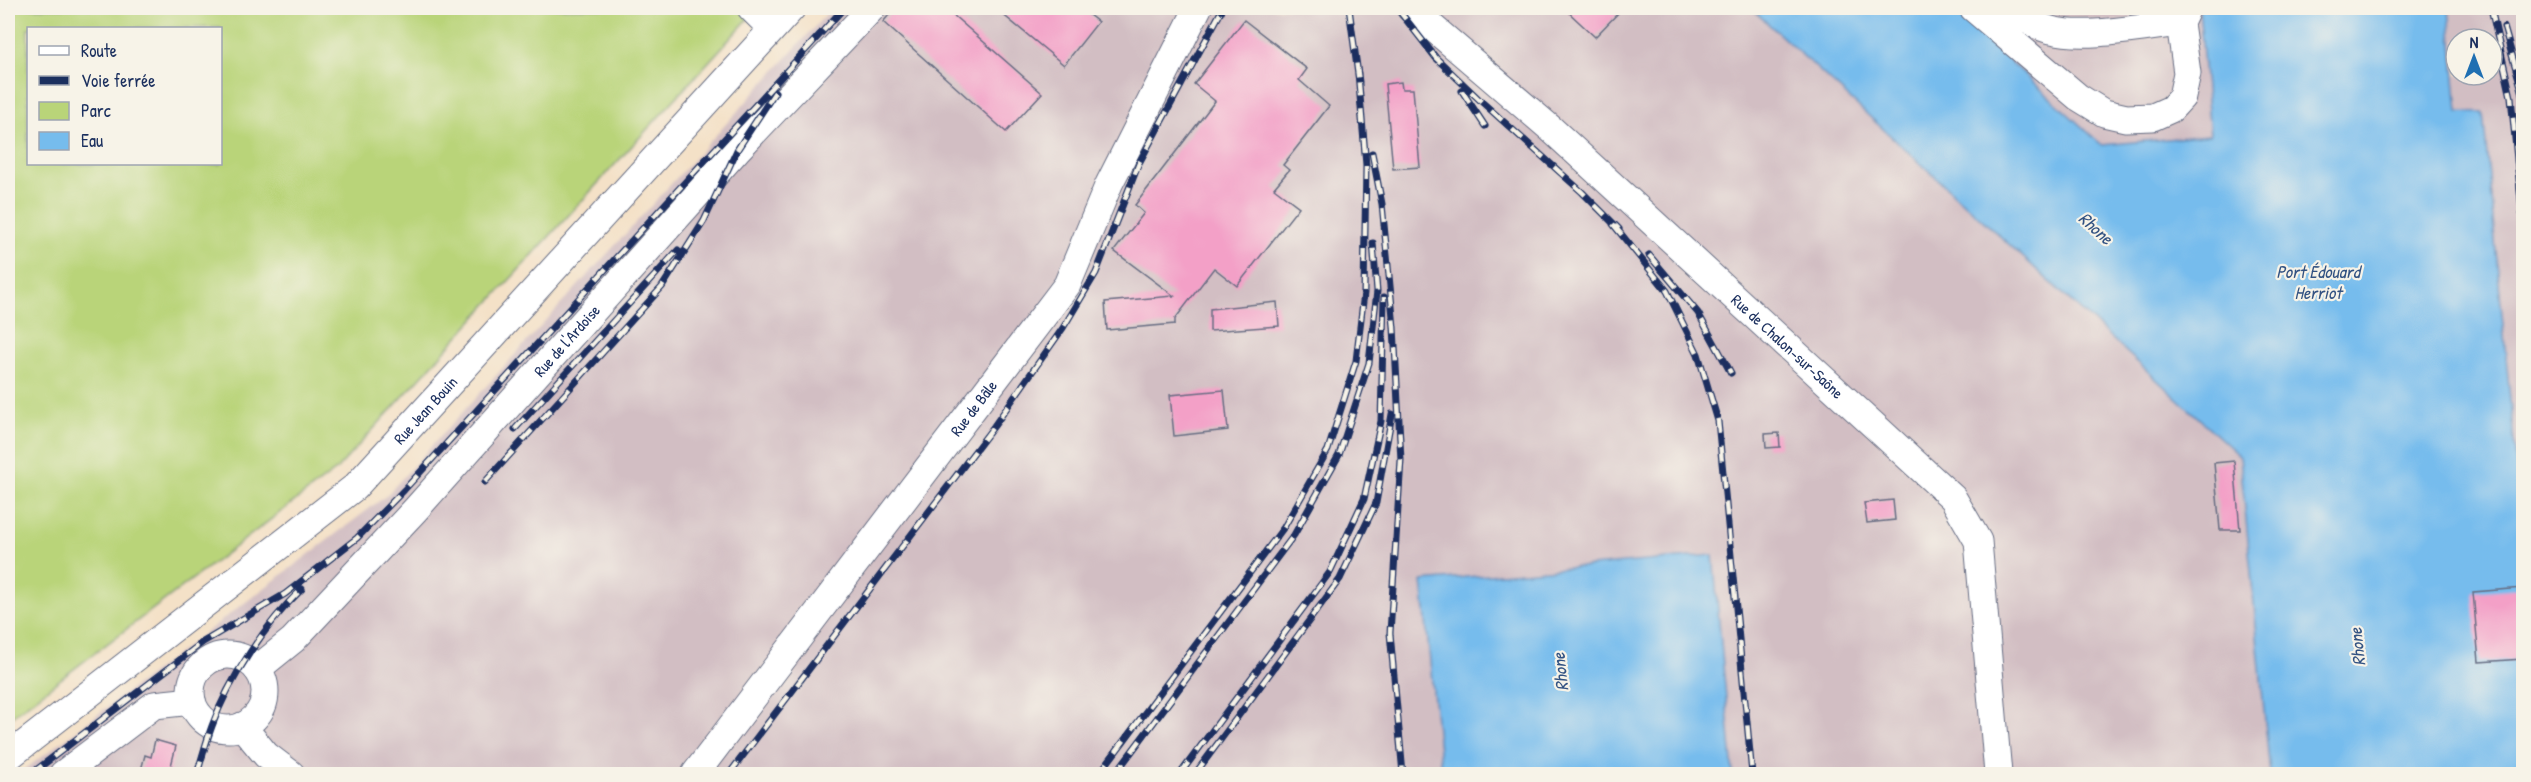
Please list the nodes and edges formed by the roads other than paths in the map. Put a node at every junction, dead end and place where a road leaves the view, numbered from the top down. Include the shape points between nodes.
1 (751, 8) edge
2 (792, 8) edge
3 (872, 8) edge
4 (1198, 8) edge
5 (1410, 8) edge
6 (1973, 8) edge
7 (2011, 8) edge
8 (2184, 15) edge
9 (772, 29) junction
10 (257, 669) junction
11 (192, 701) junction
12 (242, 726) junction
13 (8, 757) edge
14 (63, 774) edge
15 (291, 774) edge
16 (695, 774) edge
17 (1998, 774) edge

1 - 9 street
2 - 9 street, Rue Jean Bouin
3 - 10 street, Rue de l'Ardoise via 737,150 416,509 293,640
4 - 16 street, Rue de Bâle via 1109,184 1067,285
5 - 17 street, Rue de Chalon-sur-Saône via 1550,128 1953,498 1978,541
6 - 8 street via 2078,97 2104,113 2126,118 2153,117 2171,109 2182,97 2187,73
7 - 8 street via 2049,30 2076,34
9 - 13 street, Rue Jean Bouin via 356,487
10 - 11 street via 236,655 211,658 194,676
10 - 12 street via 263,679 264,701 252,720
11 - 12 street via 203,719 212,725
11 - 14 street via 154,705
12 - 15 street via 266,755

